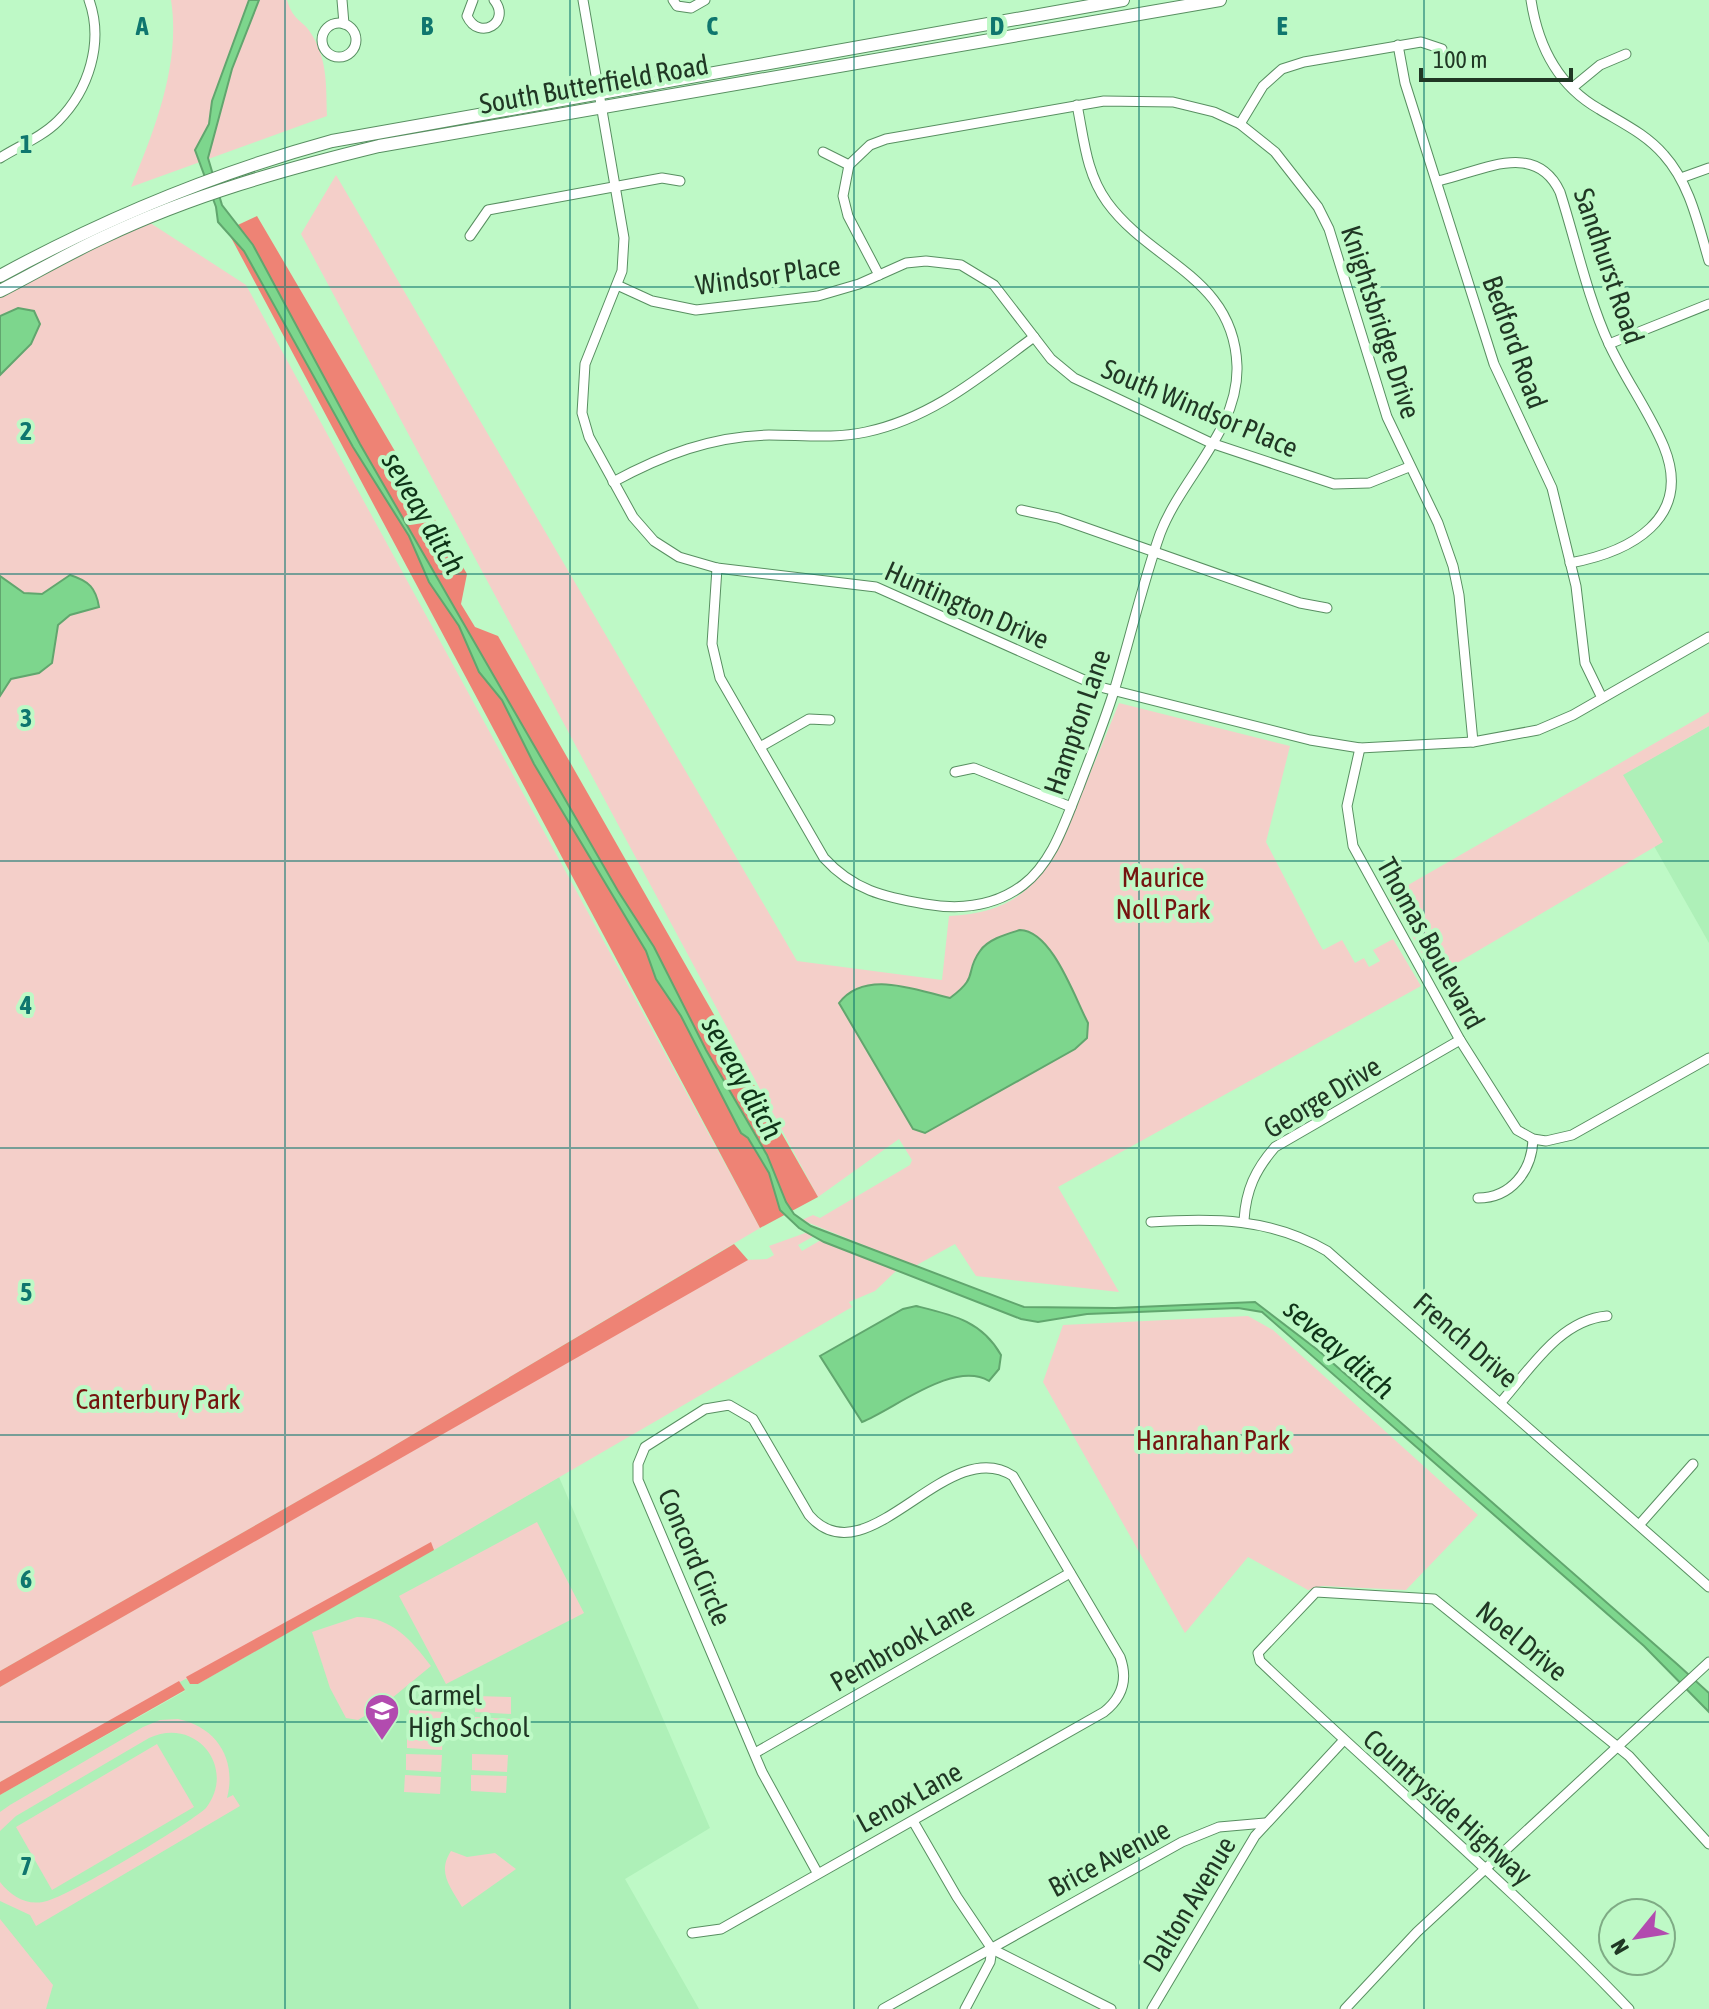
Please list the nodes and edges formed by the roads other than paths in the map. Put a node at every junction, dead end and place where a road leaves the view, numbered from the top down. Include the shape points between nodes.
1 (89, 0) edge
2 (342, 0) edge
3 (473, 0) edge
4 (494, 0) edge
5 (583, 0) edge
6 (673, 0) edge
7 (705, 0) edge
8 (1123, 0) edge
9 (1220, 0) edge
10 (1531, 0) edge
11 (344, 24) dead end
12 (1398, 45) junction
13 (1442, 49) dead end
14 (1626, 54) dead end
15 (1572, 88) junction
16 (601, 91) junction
17 (1077, 105) junction
18 (603, 107) junction
19 (1240, 124) junction
20 (823, 152) dead end
21 (0, 158) edge
22 (849, 165) junction
23 (1709, 168) edge
24 (1681, 178) junction
25 (680, 181) dead end
26 (1438, 181) junction
27 (616, 186) junction
28 (206, 188) junction
29 (470, 236) dead end
30 (1709, 261) edge
31 (879, 275) junction
32 (0, 276) edge
33 (617, 285) junction
34 (0, 291) edge
35 (1709, 304) edge
36 (1034, 337) junction
37 (1609, 344) junction
38 (1211, 443) junction
39 (1409, 467) junction
40 (613, 482) junction
41 (1021, 510) dead end
42 (1154, 552) junction
43 (1570, 563) junction
44 (717, 568) junction
45 (1327, 608) dead end
46 (1709, 637) edge
47 (1114, 691) junction
48 (1602, 698) junction
49 (830, 720) dead end
50 (1473, 742) junction
51 (760, 747) junction
52 (1360, 748) junction
53 (955, 772) dead end
54 (1071, 807) junction
55 (1460, 1040) junction
56 (1709, 1058) edge
57 (1533, 1139) junction
58 (1478, 1198) dead end
59 (1244, 1220) junction
60 (1151, 1222) dead end
61 (1607, 1316) dead end
62 (1502, 1401) junction
63 (1693, 1464) dead end
64 (1640, 1524) junction
65 (1070, 1573) junction
66 (1709, 1587) edge
67 (1272, 1636) joint
68 (1709, 1662) edge
69 (1124, 1673) joint
70 (1343, 1741) junction
71 (1616, 1747) junction
72 (755, 1753) junction
73 (913, 1821) junction
74 (1265, 1823) junction
75 (1709, 1844) edge
76 (1484, 1869) junction
77 (818, 1874) junction
78 (692, 1933) dead end
79 (992, 1949) junction
80 (889, 2008) edge
81 (965, 2009) edge
82 (1111, 2009) edge
83 (1152, 2009) edge
84 (1345, 2009) edge
85 (1629, 2009) edge

1 - 21 street via 96,32 92,59 76,98 47,131
2 - 11 street
3 - 4 street via 467,16 483,30 500,18
5 - 16 street, Huntington Drive
6 - 7 street via 680,8
8 - 16 main road, South Butterfield Road
9 - 18 main road, South Butterfield Road
10 - 15 street via 1545,53
12 - 13 street via 1421,42
12 - 19 street via 1282,69 1263,86
12 - 26 street, Bedford Road via 1405,83
14 - 15 street via 1600,65
15 - 24 street via 1648,139
16 - 18 street, Huntington Drive
16 - 28 main road, South Butterfield Road via 338,140 217,177
17 - 19 street, Knightsbridge Drive via 1173,102
17 - 22 street, Knightsbridge Drive via 886,139 870,145
17 - 38 street, Hampton Lane via 1088,165 1109,204 1127,226 1203,285 1225,317 1236,354 1236,384 1229,412
18 - 27 street, Huntington Drive
18 - 28 main road, South Butterfield Road via 379,146 221,190
19 - 39 street, Knightsbridge Drive via 1275,152 1329,229 1387,417
20 - 22 street
22 - 31 street via 846,208
23 - 24 street
24 - 30 street
25 - 27 street via 662,178
26 - 37 street, Sandhurst Road via 1512,161 1532,163 1549,174 1560,192
26 - 43 street, Bedford Road via 1494,364 1548,477
27 - 29 street via 488,210
27 - 33 street, Huntington Drive via 624,238
28 - 32 main road, South Butterfield Road via 84,230
28 - 34 main road, South Butterfield Road
31 - 33 street, Windsor Place via 818,296 696,310 652,301
31 - 36 street, South Windsor Place via 926,261 970,268 994,285
33 - 40 street, Huntington Drive via 585,364 581,393 589,437
35 - 37 street
36 - 38 street, South Windsor Place via 1074,378
36 - 40 street via 934,408 892,425 834,436 717,440 674,453
37 - 43 street, Sandhurst Road via 1664,446 1671,491 1661,518 1637,539 1611,553
38 - 39 street, South Windsor Place via 1334,484 1369,483
38 - 42 street, Hampton Lane via 1169,514
39 - 50 street, Knightsbridge Drive via 1453,566
40 - 44 street, Huntington Drive via 654,541 679,557
41 - 42 street
42 - 45 street
42 - 47 street, Hampton Lane
43 - 48 street, Bedford Road via 1585,663
44 - 47 street, Huntington Drive via 876,587
44 - 51 street, Hampton Lane via 713,658
46 - 48 street, Huntington Drive
47 - 52 street, Huntington Drive
47 - 54 street, Hampton Lane
48 - 50 street, Huntington Drive via 1538,730
49 - 51 street via 805,721
50 - 52 street, Huntington Drive
51 - 54 street, Hampton Lane via 824,858 852,883 884,897 959,908 1000,899 1023,885 1047,859
52 - 55 street, Thomas Boulevard via 1347,806 1353,846
53 - 54 street via 974,768
55 - 57 street, Thomas Boulevard via 1507,1118
55 - 59 street, George Drive via 1275,1147 1249,1186
56 - 57 street via 1572,1135
57 - 58 street via 1520,1179 1496,1196
59 - 60 street, French Drive
59 - 62 street, French Drive via 1286,1230 1327,1251
61 - 62 street via 1589,1317 1562,1333
62 - 64 street, French Drive
63 - 64 street
64 - 66 street, French Drive
65 - 69 street, Concord Circle via 1120,1657
65 - 72 street, Pembrook Lane
65 - 72 street, Concord Circle via 1022,1487 1004,1470 969,1469 860,1531 838,1534 809,1515 747,1414 720,1404 677,1424 645,1447 638,1480
67 - 70 street, Countryside Highway via 1258,1653 1260,1661
67 - 71 street, Noel Drive via 1316,1592 1430,1598
68 - 71 street
69 - 73 street, Lenox Lane via 1119,1697 1104,1712
70 - 74 street
70 - 76 street, Countryside Highway
71 - 75 street, Noel Drive
71 - 76 street
72 - 77 street, Concord Circle
73 - 77 street, Lenox Lane
73 - 79 street
74 - 79 street, Brice Avenue via 1219,1827 1182,1842
74 - 83 street, Dalton Avenue
76 - 84 street
76 - 85 street, Countryside Highway
77 - 78 street, Lenox Lane via 721,1929
79 - 80 street, Brice Avenue
79 - 81 street
79 - 82 street

